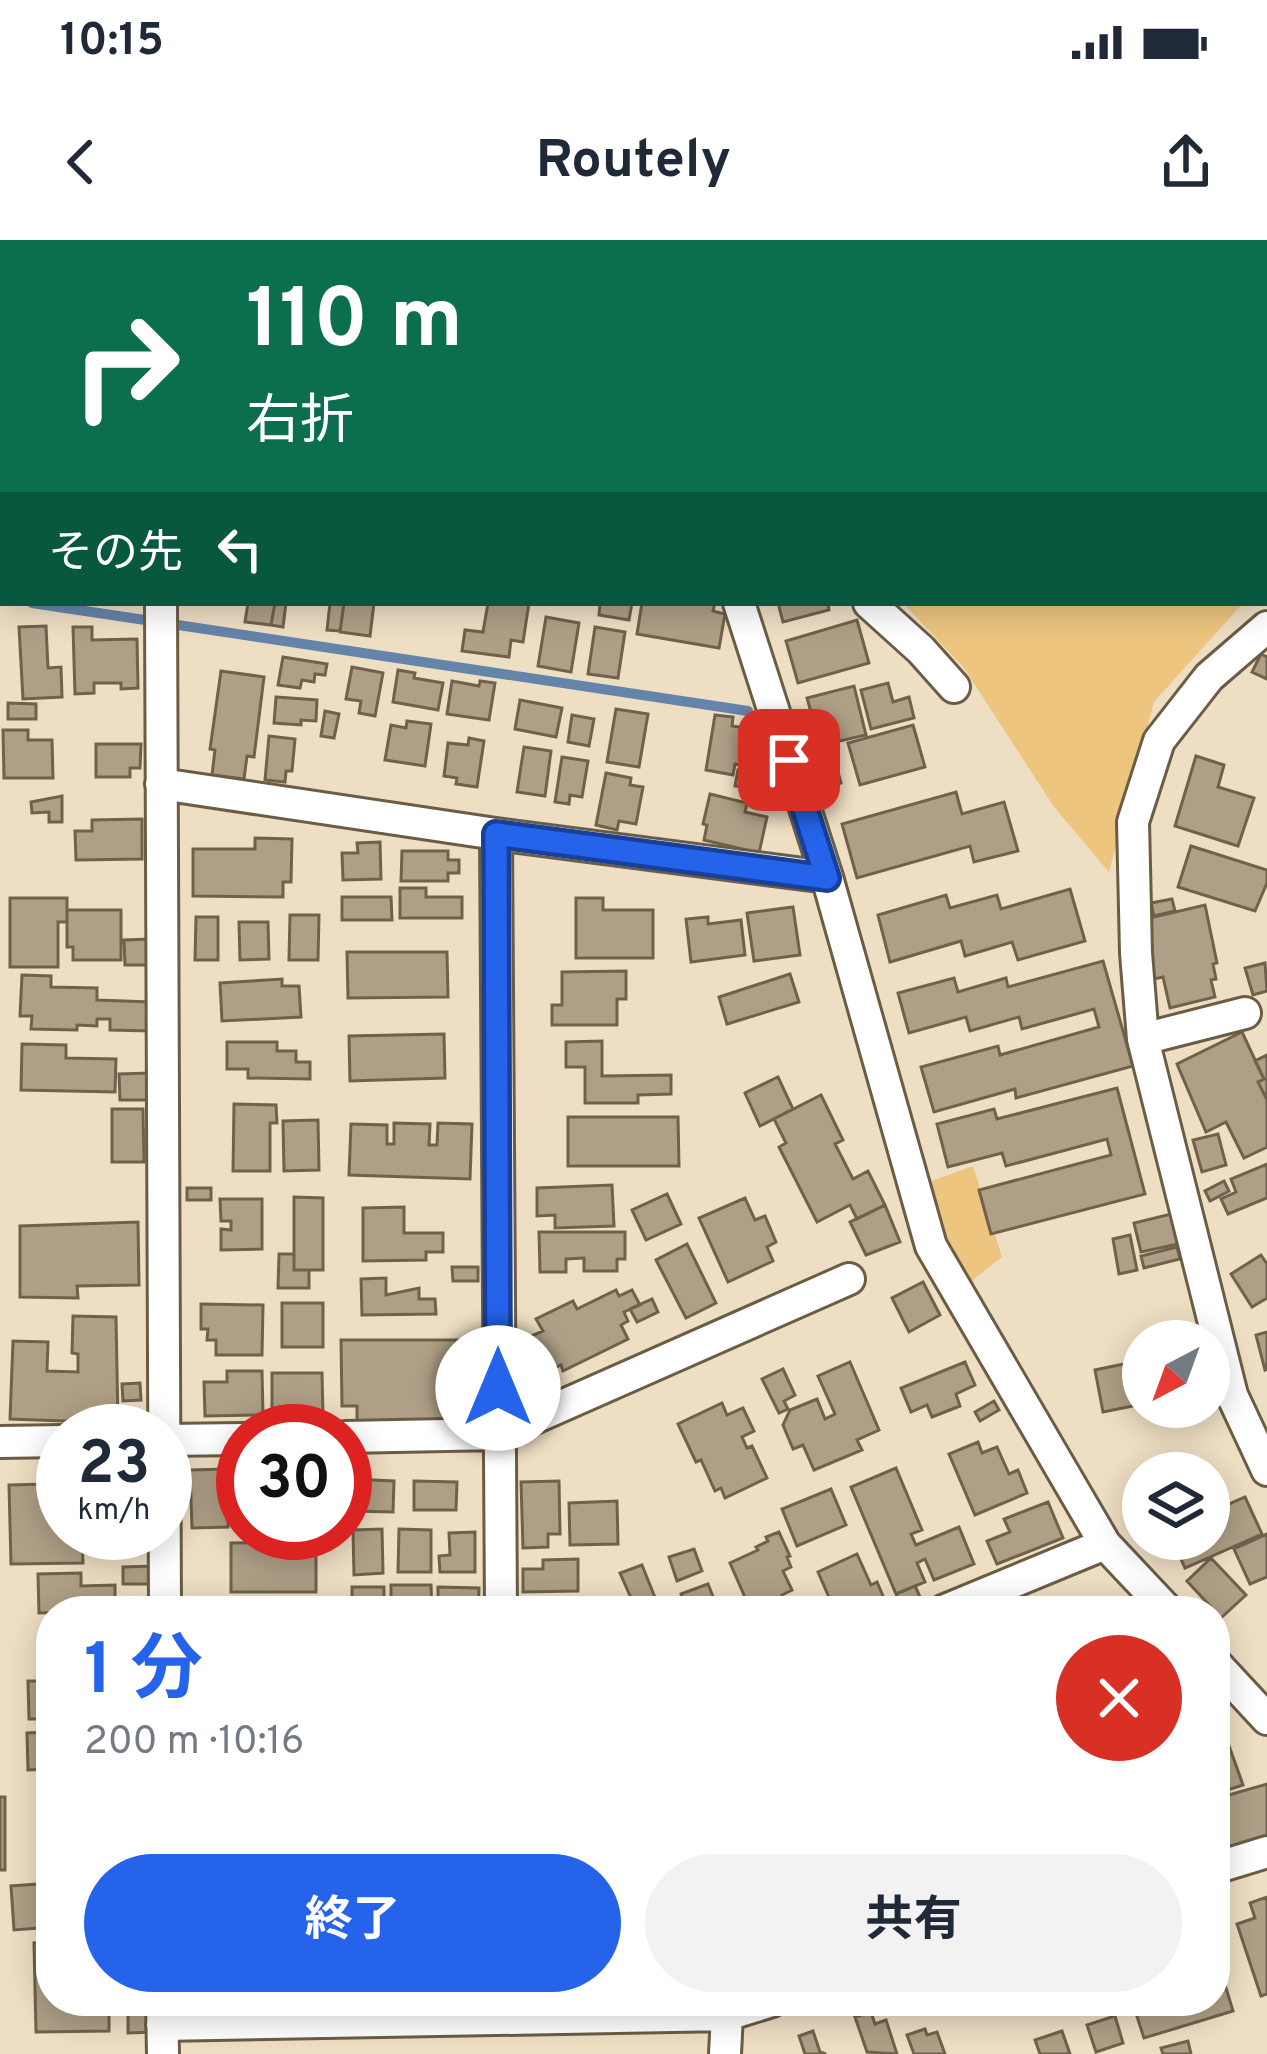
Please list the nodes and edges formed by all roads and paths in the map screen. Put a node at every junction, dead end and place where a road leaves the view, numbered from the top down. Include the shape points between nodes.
1 (161, 606) edge
2 (740, 606) edge
3 (872, 606) edge
4 (1267, 627) edge
5 (955, 687) dead end
6 (161, 784) junction
7 (496, 834) junction
8 (827, 878) junction
9 (1244, 1012) dead end
10 (1143, 1039) junction
11 (849, 1279) dead end
12 (166, 1404) edge
13 (498, 1435) junction
14 (372, 1437) edge
15 (36, 1441) edge
16 (0, 1442) edge
17 (1267, 1470) edge
18 (1106, 1544) junction
19 (165, 1560) edge
20 (165, 1596) edge
21 (501, 1596) edge
22 (979, 1596) edge
23 (1154, 1596) edge
24 (1230, 1679) edge
25 (1267, 1719) edge
26 (1267, 1852) edge
27 (1230, 1863) edge
28 (380, 2016) edge
29 (727, 2016) edge
30 (162, 2027) edge
31 (725, 2054) edge

1 - 6 street
2 - 8 street
3 - 5 street
4 - 10 street via 1209,677 1159,741 1133,822
6 - 7 street
6 - 12 street
7 - 8 street
7 - 13 street
8 - 18 street via 931,1246
9 - 10 street
10 - 17 street via 1232,1395
11 - 13 street
13 - 14 street
13 - 21 street
15 - 16 street
18 - 22 street
18 - 23 street
19 - 20 street
24 - 25 street
26 - 27 street
28 - 30 street
29 - 31 street

